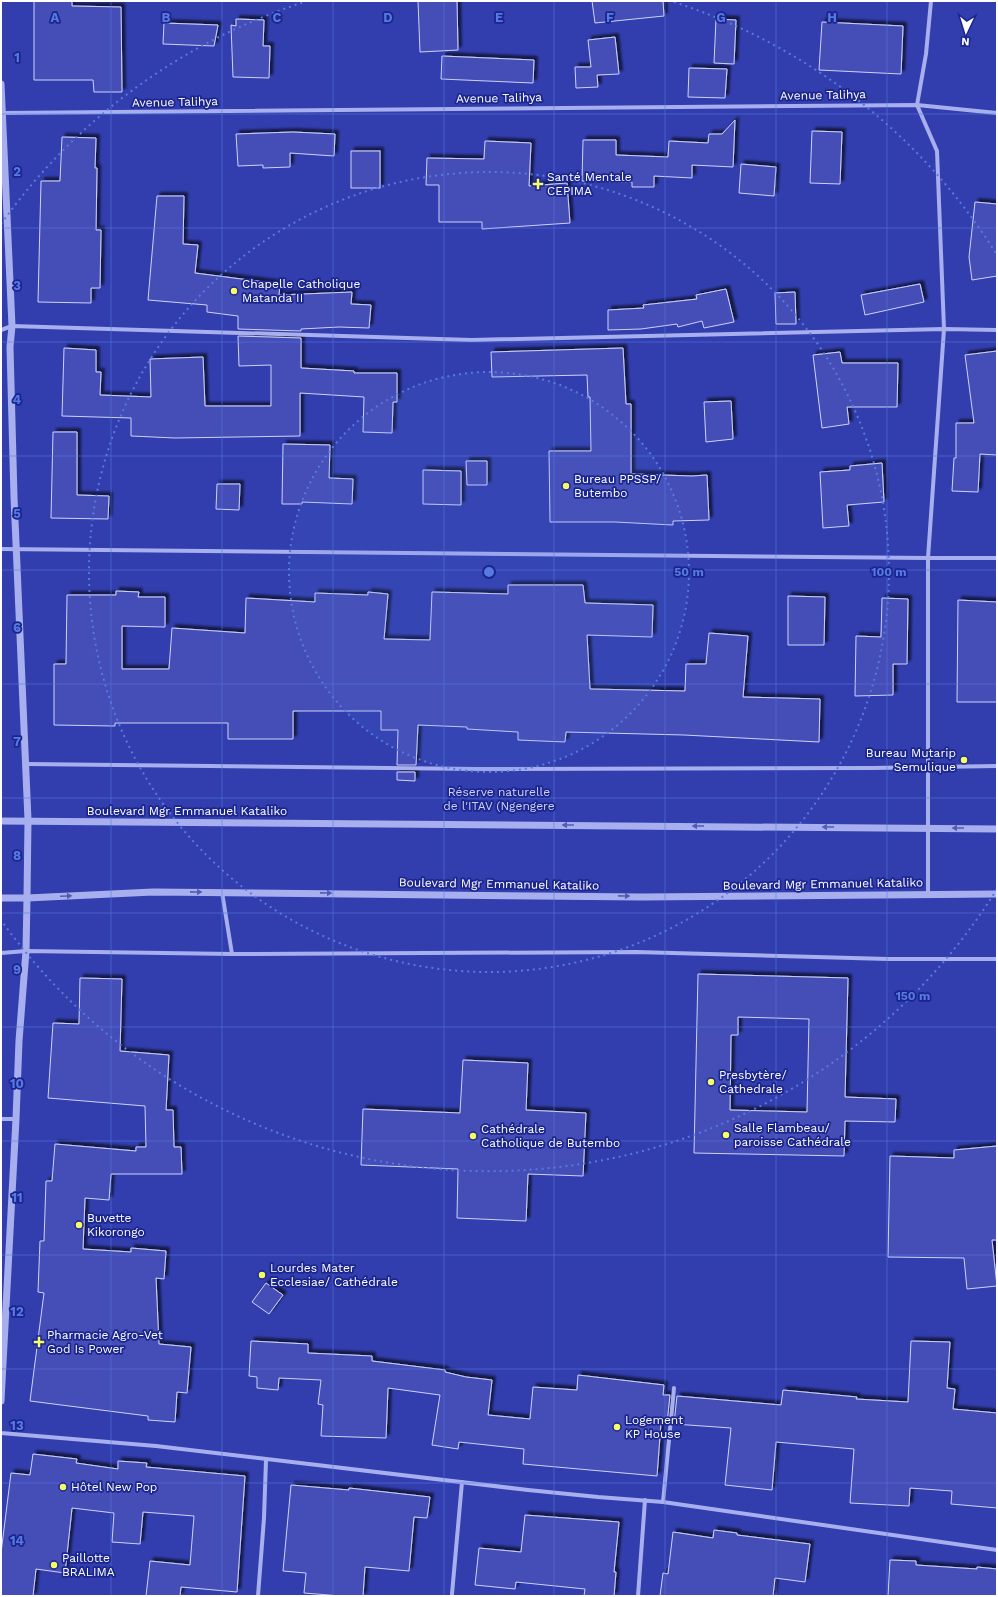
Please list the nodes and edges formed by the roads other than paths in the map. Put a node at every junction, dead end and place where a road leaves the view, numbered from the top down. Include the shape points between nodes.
1 (931, 1) edge
2 (1, 84) edge
3 (917, 104) junction
4 (2, 113) edge
5 (997, 113) edge
6 (12, 326) junction
7 (944, 329) junction
8 (1, 330) edge
9 (997, 330) edge
10 (1, 549) edge
11 (17, 549) junction
12 (928, 558) junction
13 (997, 558) edge
14 (26, 764) junction
15 (929, 766) junction
16 (997, 766) edge
17 (28, 820) junction
18 (1, 821) edge
19 (929, 828) junction
20 (997, 829) edge
21 (222, 892) junction
22 (928, 894) junction
23 (997, 894) edge
24 (1, 898) edge
25 (27, 898) junction
26 (26, 951) junction
27 (1, 953) edge
28 (232, 954) junction
29 (997, 959) edge
30 (1, 1119) edge
31 (16, 1119) junction
32 (674, 1388) dead end
33 (1, 1393) edge
34 (1, 1401) edge
35 (1, 1433) edge
36 (266, 1460) junction
37 (462, 1482) junction
38 (645, 1500) junction
39 (663, 1502) junction
40 (997, 1550) edge
41 (452, 1594) dead end
42 (258, 1596) edge
43 (638, 1596) edge

1 - 3 street via 926,54
2 - 4 street
3 - 4 street, Avenue Talihya
3 - 5 street, Avenue Talihya
3 - 7 street via 937,151
4 - 6 street
6 - 7 street via 472,340
6 - 8 street
6 - 11 street via 10,347
7 - 9 street
7 - 12 street
10 - 11 street
11 - 12 street
11 - 14 street
12 - 13 street
12 - 15 street
14 - 15 street via 470,769
14 - 17 street
15 - 16 street
15 - 19 street
17 - 18 street, Boulevard Mgr Emmanuel Kataliko
19 -> 17 street, Boulevard Mgr Emmanuel Kataliko
17 - 25 street
20 -> 19 street, Boulevard Mgr Emmanuel Kataliko
19 - 22 street
21 -> 22 street, Boulevard Mgr Emmanuel Kataliko via 642,897
25 -> 21 street, Boulevard Mgr Emmanuel Kataliko via 153,892
21 - 28 street
22 - 23 street, Boulevard Mgr Emmanuel Kataliko
24 - 25 street, Boulevard Mgr Emmanuel Kataliko
25 - 26 street
26 - 27 street
26 - 28 street
26 - 31 street
28 - 29 street via 636,952
30 - 31 street
31 - 33 street
32 - 39 street
33 - 34 street
35 - 36 street via 156,1446
36 - 37 street
36 - 42 street
37 - 38 street
37 - 41 street
38 - 39 street
38 - 43 street
39 - 40 street

